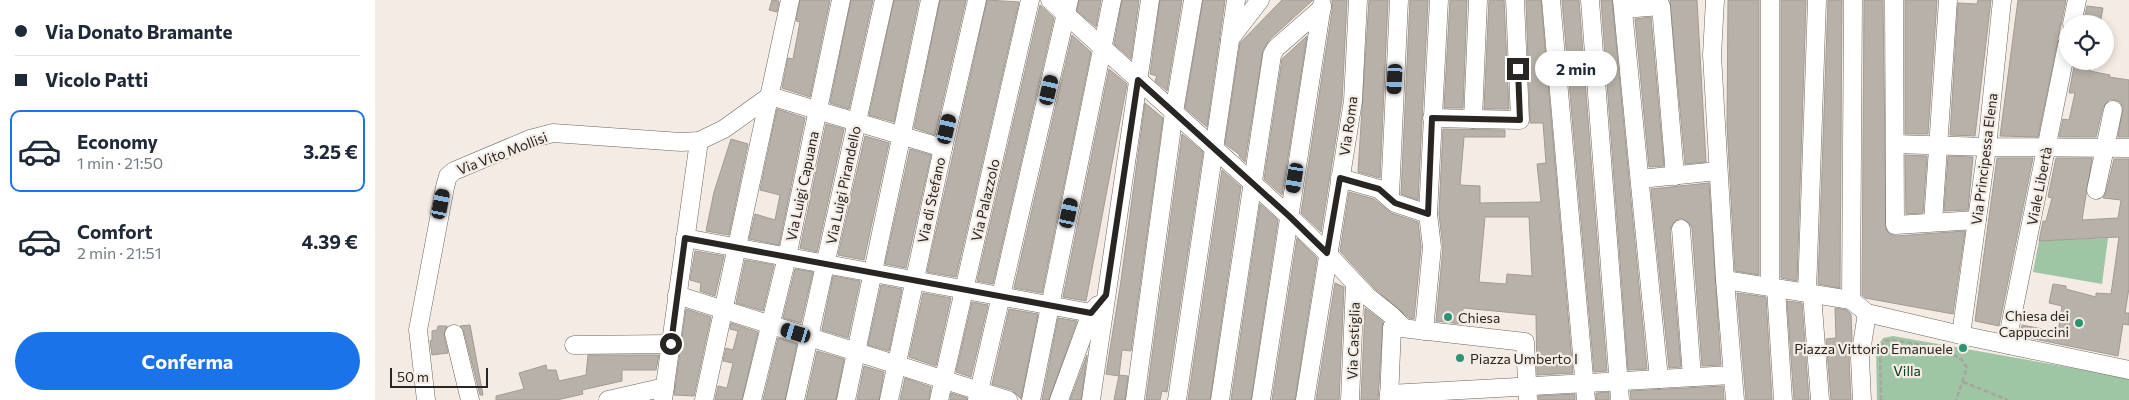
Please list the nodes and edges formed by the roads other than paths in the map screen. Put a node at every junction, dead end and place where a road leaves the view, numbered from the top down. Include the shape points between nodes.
1 (790, 0) edge
2 (841, 0) edge
3 (884, 0) edge
4 (930, 0) edge
5 (977, 0) edge
6 (1030, 0) edge
7 (1050, 0) edge
8 (1112, 0) edge
9 (1150, 0) edge
10 (1193, 0) edge
11 (1236, 0) edge
12 (1260, 0) edge
13 (1358, 0) edge
14 (1399, 0) edge
15 (1439, 0) edge
16 (1478, 0) edge
17 (1515, 0) edge
18 (1551, 0) edge
19 (1591, 0) edge
20 (1715, 0) edge
21 (1770, 0) edge
22 (1817, 0) edge
23 (1853, 0) edge
24 (1894, 0) edge
25 (1948, 0) edge
26 (2002, 0) edge
27 (2077, 0) edge
28 (1323, 4) edge
29 (1623, 4) edge
30 (1068, 7) edge
31 (2074, 15) edge
32 (1230, 40) junction
33 (1104, 48) junction
34 (2062, 70) edge
35 (1138, 80) junction
36 (770, 96) junction
37 (2113, 110) dead end
38 (818, 111) junction
39 (1174, 112) junction
40 (1432, 118) junction
41 (1473, 119) junction
42 (857, 122) junction
43 (903, 136) junction
44 (699, 141) junction
45 (1895, 144) junction
46 (1938, 146) junction
47 (1987, 147) junction
48 (2047, 147) junction
49 (943, 148) junction
50 (1213, 148) junction
51 (2105, 148) junction
52 (2129, 148) edge
53 (1718, 171) junction
54 (1675, 176) junction
55 (1340, 178) junction
56 (1639, 179) junction
57 (1252, 182) junction
58 (2095, 190) dead end
59 (1390, 196) junction
60 (1428, 214) junction
61 (1289, 216) junction
62 (1977, 220) junction
63 (1933, 222) junction
64 (1681, 229) dead end
65 (685, 238) junction
66 (737, 248) junction
67 (1327, 253) junction
68 (787, 257) junction
69 (826, 264) junction
70 (873, 273) junction
71 (914, 280) junction
72 (1725, 280) junction
73 (1355, 283) junction
74 (1773, 288) junction
75 (964, 290) junction
76 (1810, 293) junction
77 (677, 295) junction
78 (1106, 295) junction
79 (1002, 296) junction
80 (1851, 300) junction
81 (1050, 305) junction
82 (724, 310) junction
83 (1091, 313) junction
84 (1867, 313) junction
85 (1396, 323) junction
86 (770, 325) junction
87 (1425, 327) junction
88 (454, 334) dead end
89 (1961, 335) junction
90 (809, 337) junction
91 (671, 344) junction
92 (574, 345) dead end
93 (2009, 345) junction
94 (856, 352) junction
95 (897, 365) junction
96 (2129, 370) edge
97 (1732, 375) junction
98 (1692, 377) junction
99 (1659, 379) junction
100 (944, 380) junction
101 (1619, 382) junction
102 (1529, 392) edge
103 (1585, 392) edge
104 (664, 394) edge
105 (978, 395) edge
106 (1389, 398) edge
107 (426, 400) edge
108 (470, 400) edge
109 (608, 400) edge
110 (704, 400) edge
111 (752, 400) edge
112 (795, 400) edge
113 (846, 400) edge
114 (889, 400) edge
115 (939, 400) edge
116 (1008, 400) edge
117 (1031, 400) edge
118 (1059, 400) edge
119 (1091, 400) edge
120 (1135, 400) edge
121 (1177, 400) edge
122 (1220, 400) edge
123 (1261, 400) edge
124 (1305, 400) edge
125 (1350, 400) edge
126 (1620, 400) edge
127 (1735, 400) edge
128 (1783, 400) edge
129 (1820, 400) edge
130 (1862, 400) edge

1 - 36 street
2 - 38 street, Via Luigi Capuana
3 - 42 street, Via Luigi Pirandello
4 - 43 street
5 - 49 street, Via di Stefano
6 - 75 street, Via Palazzolo
7 - 30 street
8 - 33 street
9 - 35 street
10 - 39 street
11 - 32 street
12 - 32 street
13 - 55 street, Via Roma via 1353,101
14 - 59 street
15 - 40 street
16 - 41 street
17 - 41 street via 1520,120
18 - 103 street
19 - 101 street
20 - 53 street via 1712,55
21 - 74 street
22 - 76 street
23 - 80 street
24 - 45 street
25 - 46 street
26 - 47 street, Via Principessa Elena
27 - 31 street
28 - 57 street via 1272,55
28 - 61 street
29 - 54 street via 1661,6
29 - 56 street
30 - 33 street
30 - 79 street
32 - 50 street
33 - 35 street
33 - 81 street
34 - 48 street, Viale Libertà
35 - 39 street
35 - 78 street
36 - 38 street
36 - 44 street, Via Vito Mollisi via 724,129
36 - 66 street
37 - 51 street
38 - 42 street
38 - 68 street, Via Luigi Capuana
39 - 50 street
39 - 120 street
40 - 41 street
40 - 60 street
42 - 43 street
42 - 69 street, Via Luigi Pirandello
43 - 49 street
43 - 70 street
44 - 65 street
44 - 107 street, Via Vito Mollisi via 553,133 530,139 453,171 445,187 418,330
45 - 46 street
45 - 63 street via 1895,225
46 - 47 street
46 - 63 street
47 - 48 street
47 - 62 street, Via Principessa Elena
48 - 51 street
48 - 93 street, Viale Libertà
49 - 71 street, Via di Stefano
50 - 57 street
50 - 121 street
51 - 52 street
51 - 58 street
53 - 54 street
53 - 72 street
54 - 56 street
55 - 59 street via 1379,189
55 - 67 street, Via Roma
56 - 99 street
57 - 61 street
57 - 122 street
59 - 60 street via 1395,203
60 - 87 street via 1432,247
61 - 67 street
61 - 123 street
62 - 63 street
62 - 89 street, Via Principessa Elena
64 - 98 street
65 - 66 street
65 - 77 street
66 - 68 street
66 - 82 street
67 - 73 street
67 - 124 street, Via Roma
68 - 69 street
68 - 86 street, Via Luigi Capuana
69 - 70 street
69 - 90 street, Via Luigi Pirandello
70 - 71 street
70 - 94 street
71 - 75 street
71 - 95 street, Via di Stefano
72 - 74 street
72 - 97 street
73 - 85 street
73 - 125 street, Via Castiglia
74 - 76 street
74 - 128 street
75 - 79 street
75 - 100 street, Via Palazzolo
76 - 80 street
76 - 129 street
77 - 82 street
77 - 91 street
78 - 83 street
78 - 119 street
79 - 81 street
79 - 105 street
80 - 84 street
81 - 83 street
81 - 117 street
82 - 86 street
82 - 110 street
83 - 118 street
84 - 89 street
84 - 130 street via 1860,358
85 - 87 street
85 - 106 street
86 - 90 street
86 - 111 street, Via Luigi Capuana
87 - 102 street via 1525,342
88 - 108 street
89 - 93 street
90 - 94 street
90 - 112 street, Via Luigi Pirandello
91 - 92 street
91 - 104 street
93 - 96 street
94 - 95 street
94 - 113 street
95 - 100 street
95 - 114 street, Via di Stefano
97 - 98 street
97 - 127 street
98 - 99 street
99 - 101 street
100 - 105 street
100 - 115 street, Via Palazzolo
101 - 103 street
101 - 126 street
102 - 103 street
102 - 106 street
104 - 109 street
105 - 116 street

